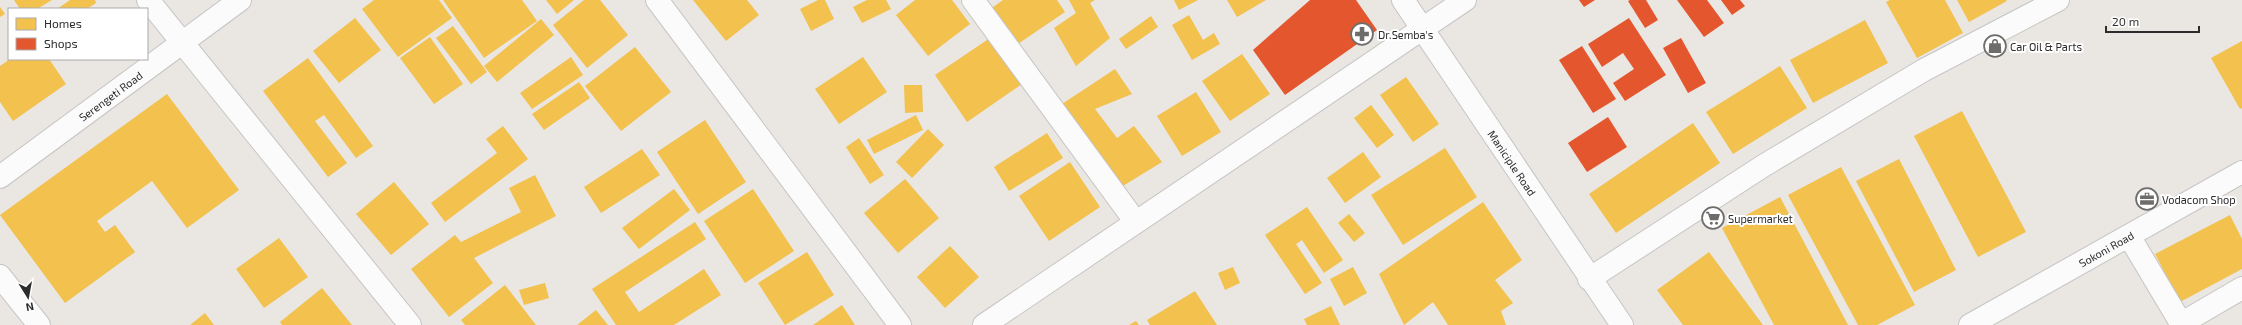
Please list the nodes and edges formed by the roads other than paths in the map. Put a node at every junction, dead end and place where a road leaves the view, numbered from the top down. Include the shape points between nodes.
1 (148, 0) edge
2 (240, 0) edge
3 (657, 0) edge
4 (973, 0) edge
5 (1403, 0) edge
6 (1465, 0) edge
7 (2058, 0) edge
8 (1422, 28) junction
9 (182, 43) junction
10 (2242, 172) edge
11 (0, 176) edge
12 (1135, 222) junction
13 (2129, 236) junction
14 (0, 276) edge
15 (1589, 279) junction
16 (2242, 288) edge
17 (2182, 324) edge
18 (39, 325) edge
19 (410, 325) edge
20 (900, 325) edge
21 (984, 325) edge
22 (1622, 325) edge
23 (1970, 325) edge

1 - 9 street
2 - 9 street, Serengeti Road
3 - 20 street
4 - 12 street
5 - 8 street, Maniciple Road
6 - 8 street
7 - 15 street via 1924,70 1763,166
8 - 12 street
8 - 15 street, Maniciple Road
9 - 11 street, Serengeti Road
9 - 19 street
10 - 13 street, Sokoni Road
12 - 21 street
13 - 17 street
13 - 23 street, Sokoni Road
14 - 18 street
15 - 22 street, Maniciple Road
16 - 17 street

